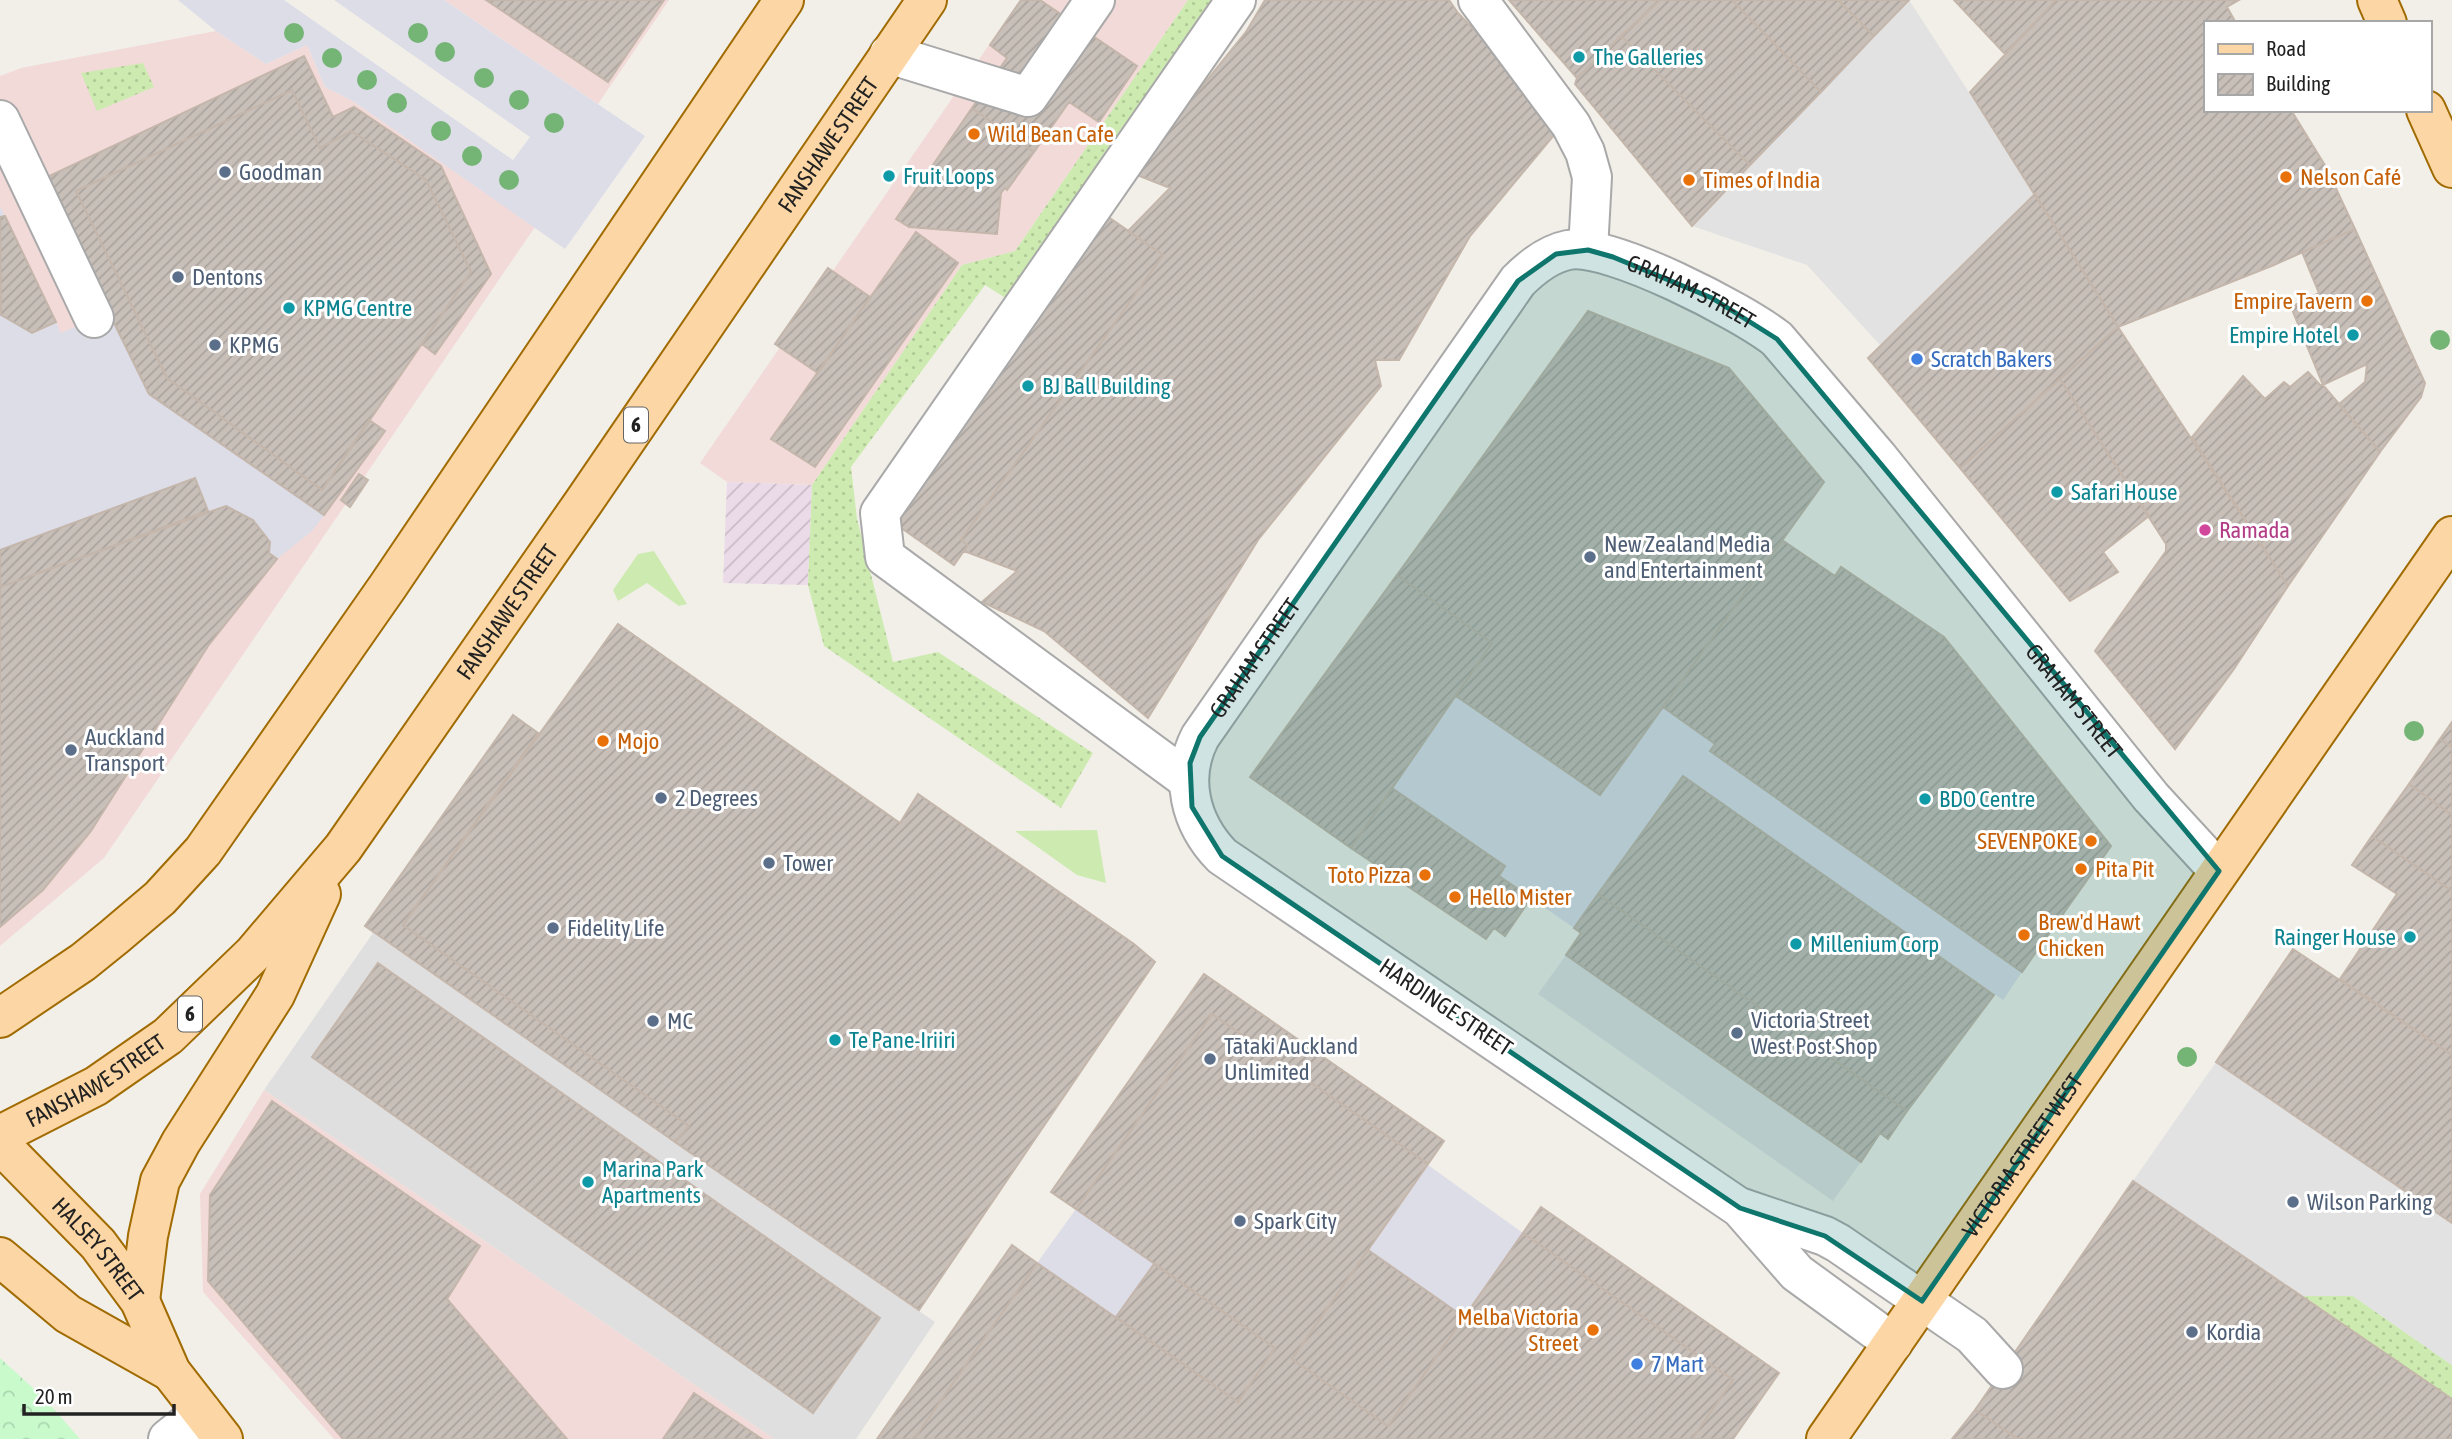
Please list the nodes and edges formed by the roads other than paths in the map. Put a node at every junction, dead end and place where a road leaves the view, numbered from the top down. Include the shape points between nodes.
1 (784, 0) edge
2 (927, 0) edge
3 (1095, 0) edge
4 (1236, 0) edge
5 (1497, 12) edge
6 (889, 54) junction
7 (2427, 112) edge
8 (0, 120) edge
9 (2452, 168) edge
10 (1588, 250) junction
11 (94, 318) dead end
12 (2452, 536) edge
13 (1188, 780) junction
14 (343, 848) junction
15 (2219, 872) junction
16 (0, 1018) edge
17 (0, 1135) edge
18 (0, 1144) edge
19 (1740, 1208) junction
20 (0, 1257) edge
21 (140, 1301) junction
22 (1922, 1301) junction
23 (1893, 1343) junction
24 (2003, 1369) dead end
25 (171, 1372) junction
26 (212, 1426) edge
27 (168, 1439) edge
28 (1826, 1439) edge

1 - 16 main road via 203,851 160,898 104,945
2 - 6 main road, FANSHAWE STREET / 6
3 - 6 street via 1028,97
4 - 13 street via 880,513 885,557
5 - 10 street via 1585,152 1592,177
6 - 14 main road, FANSHAWE STREET / 6
7 - 9 main road
8 - 11 street
10 - 13 street, GRAHAM STREET via 1556,254 1518,281 1200,737
10 - 15 street, GRAHAM STREET via 1712,298 1777,339 2151,797
12 - 15 main road, VICTORIA STREET WEST
13 - 19 street, HARDINGE STREET via 1197,820 1222,856
14 - 17 main road, FANSHAWE STREET / 6 via 253,954 168,1035 96,1086
14 - 21 main road via 275,995 160,1181
15 - 22 main road, VICTORIA STREET WEST
18 - 21 main road, HALSEY STREET via 98,1244
19 - 22 street, HARDINGE STREET via 1825,1236
19 - 23 street, HARDINGE STREET via 1797,1273
20 - 25 main road, HALSEY STREET via 68,1314
21 - 25 main road, HALSEY STREET
22 - 23 main road, VICTORIA STREET WEST
22 - 24 street, HARDINGE STREET via 1972,1335
23 - 28 main road, VICTORIA STREET WEST
25 - 26 main road, HALSEY STREET
26 - 27 street

